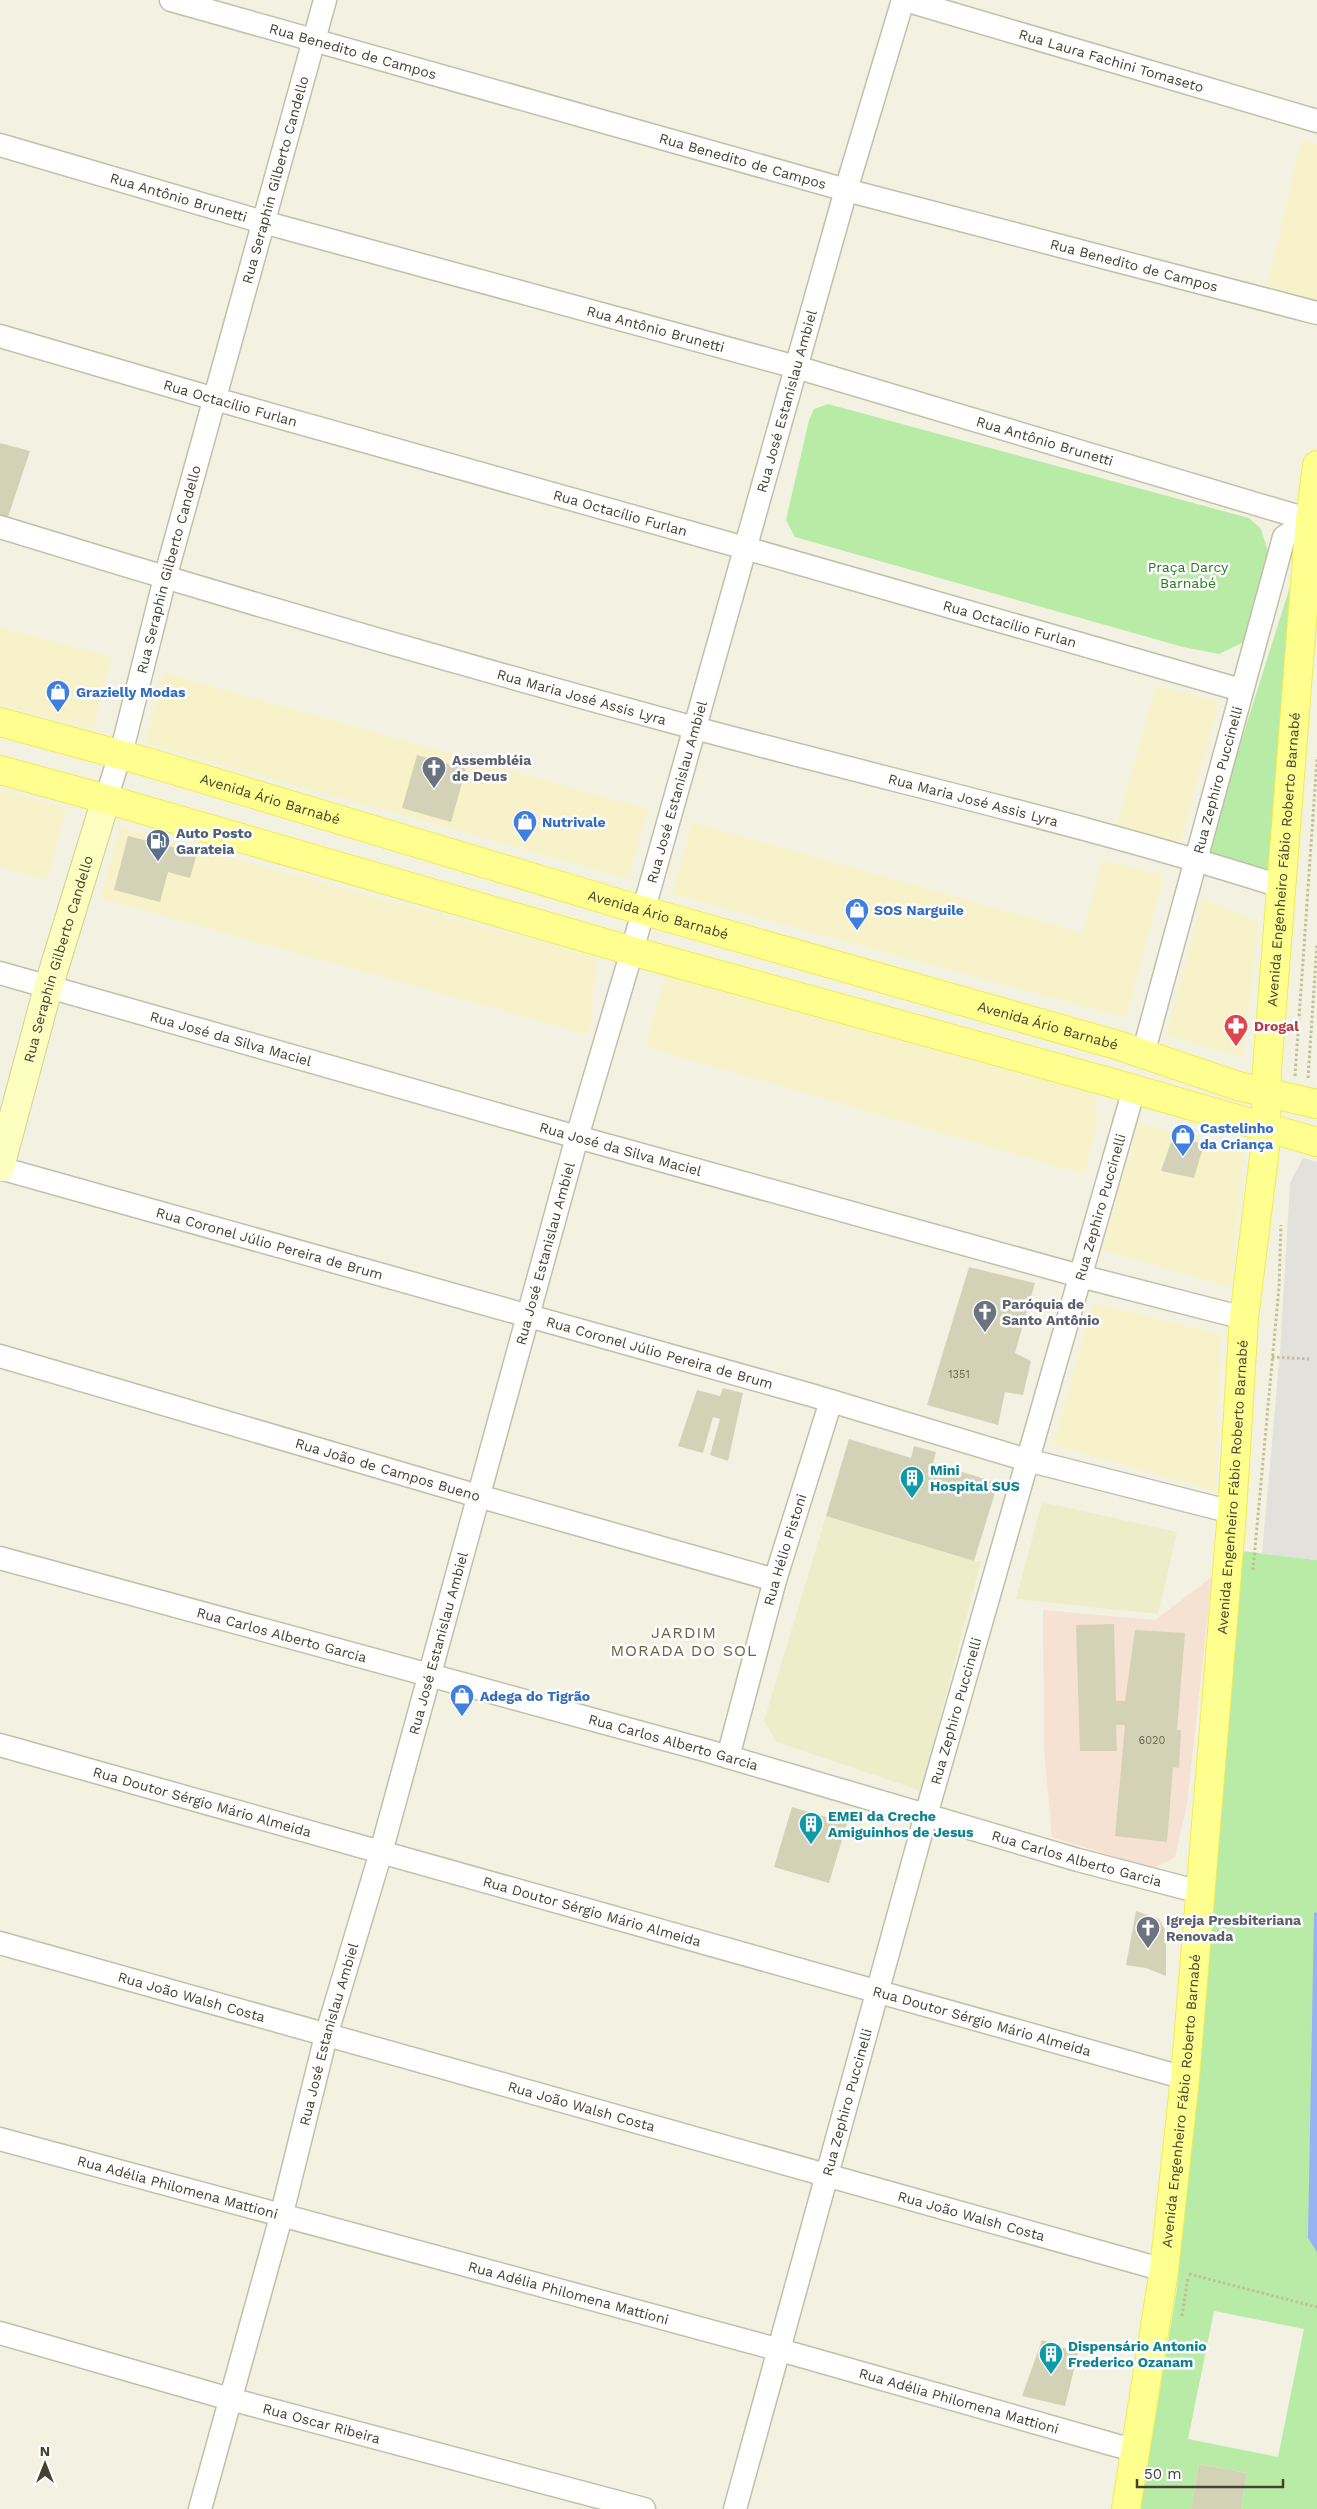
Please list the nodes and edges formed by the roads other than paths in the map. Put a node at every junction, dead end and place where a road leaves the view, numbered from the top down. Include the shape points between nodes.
1 (171, 0) edge
2 (325, 0) edge
3 (904, 0) edge
4 (314, 40) junction
5 (1317, 121) edge
6 (0, 145) edge
7 (846, 190) junction
8 (263, 222) junction
9 (1317, 313) edge
10 (0, 336) edge
11 (796, 367) junction
12 (215, 399) junction
13 (1317, 465) edge
14 (1310, 520) junction
15 (0, 528) edge
16 (745, 548) junction
17 (165, 578) junction
18 (1242, 690) junction
19 (0, 722) edge
20 (694, 727) junction
21 (119, 755) junction
22 (0, 770) edge
23 (106, 799) junction
24 (1195, 859) junction
25 (1282, 887) junction
26 (643, 910) junction
27 (632, 951) junction
28 (0, 973) edge
29 (48, 988) junction
30 (1143, 1054) junction
31 (1134, 1089) junction
32 (1266, 1093) junction
33 (1311, 1094) edge
34 (1265, 1126) junction
35 (577, 1137) junction
36 (1317, 1142) edge
37 (0, 1168) edge
38 (1080, 1276) junction
39 (528, 1316) junction
40 (1244, 1318) junction
41 (0, 1356) edge
42 (831, 1401) junction
43 (1027, 1460) junction
44 (478, 1496) junction
45 (1232, 1512) junction
46 (0, 1558) edge
47 (775, 1580) junction
48 (430, 1675) junction
49 (0, 1745) edge
50 (728, 1757) junction
51 (926, 1815) junction
52 (381, 1852) junction
53 (1200, 1892) junction
54 (0, 1944) edge
55 (876, 1993) junction
56 (326, 2036) junction
57 (1184, 2078) junction
58 (0, 2139) edge
59 (827, 2175) junction
60 (280, 2217) junction
61 (1176, 2272) junction
62 (0, 2332) edge
63 (780, 2350) junction
64 (230, 2399) junction
65 (1136, 2451) junction
66 (200, 2509) edge
67 (644, 2509) edge
68 (735, 2509) edge
69 (1126, 2509) edge

1 - 4 street, Rua Benedito de Campos
2 - 4 street, Rua Seraphin Gilberto Candello
3 - 5 street, Rua Laura Fachini Tomaseto
3 - 7 street, Rua José Estanislau Ambiel
4 - 7 street, Rua Benedito de Campos
4 - 8 street, Rua Seraphin Gilberto Candello
6 - 8 street, Rua Antônio Brunetti
7 - 9 street, Rua Benedito de Campos
7 - 11 street, Rua José Estanislau Ambiel
8 - 11 street, Rua Antônio Brunetti
8 - 12 street, Rua Seraphin Gilberto Candello
10 - 12 street, Rua Octacílio Furlan
11 - 14 street, Rua Antônio Brunetti
11 - 16 street, Rua José Estanislau Ambiel
12 - 16 street, Rua Octacílio Furlan
12 - 17 street, Rua Seraphin Gilberto Candello
13 - 14 main road, Avenida Engenheiro Fábio Roberto Barnabé
14 - 18 street, Rua Zephiro Puccinelli via 1284,537
14 - 25 main road, Avenida Engenheiro Fábio Roberto Barnabé
15 - 17 street, Rua Maria José Assis Lyra
16 - 18 street, Rua Octacílio Furlan
16 - 20 street, Rua José Estanislau Ambiel
17 - 20 street, Rua Maria José Assis Lyra
17 - 21 street, Rua Seraphin Gilberto Candello
18 - 24 street, Rua Zephiro Puccinelli
19 - 21 main road, Avenida Ário Barnabé
20 - 24 street, Rua Maria José Assis Lyra
20 - 26 street, Rua José Estanislau Ambiel
21 - 23 street, Rua Seraphin Gilberto Candello
21 - 26 main road, Avenida Ário Barnabé
22 - 23 main road
23 - 27 main road
23 - 29 street, Rua Seraphin Gilberto Candello
24 - 25 street, Rua Maria José Assis Lyra
24 - 30 street, Rua Zephiro Puccinelli
25 - 32 main road, Avenida Engenheiro Fábio Roberto Barnabé
26 - 27 street, Rua José Estanislau Ambiel
26 - 30 main road, Avenida Ário Barnabé
27 - 31 main road
27 - 35 street, Rua José Estanislau Ambiel
28 - 29 street, Rua José da Silva Maciel
29 - 35 street, Rua José da Silva Maciel
29 - 37 street, Rua Seraphin Gilberto Candello
30 - 32 main road, Avenida Ário Barnabé
31 - 34 main road
31 - 38 street, Rua Zephiro Puccinelli
32 - 33 main road, Avenida Ário Barnabé
32 - 34 main road, Avenida Engenheiro Fábio Roberto Barnabé
34 - 36 main road
34 - 40 main road, Avenida Engenheiro Fábio Roberto Barnabé
35 - 38 street, Rua José da Silva Maciel
35 - 39 street, Rua José Estanislau Ambiel
37 - 39 street, Rua Coronel Júlio Pereira de Brum
38 - 40 street, Rua José da Silva Maciel
38 - 43 street, Rua Zephiro Puccinelli
39 - 42 street, Rua Coronel Júlio Pereira de Brum
39 - 44 street, Rua José Estanislau Ambiel
40 - 45 main road, Avenida Engenheiro Fábio Roberto Barnabé
41 - 44 street, Rua João de Campos Bueno
42 - 43 street, Rua Coronel Júlio Pereira de Brum
42 - 47 street, Rua Hélio Pistoni
43 - 45 street, Rua Coronel Júlio Pereira de Brum
43 - 51 street, Rua Zephiro Puccinelli
44 - 47 street, Rua João de Campos Bueno
44 - 48 street, Rua José Estanislau Ambiel
45 - 53 main road, Avenida Engenheiro Fábio Roberto Barnabé
46 - 48 street, Rua Carlos Alberto Garcia
47 - 50 street, Rua Hélio Pistoni
48 - 50 street, Rua Carlos Alberto Garcia
48 - 52 street, Rua José Estanislau Ambiel
49 - 52 street, Rua Doutor Sérgio Mário Almeida
50 - 51 street, Rua Carlos Alberto Garcia
51 - 53 street, Rua Carlos Alberto Garcia
51 - 55 street, Rua Zephiro Puccinelli
52 - 55 street, Rua Doutor Sérgio Mário Almeida
52 - 56 street, Rua José Estanislau Ambiel
53 - 57 main road, Avenida Engenheiro Fábio Roberto Barnabé
54 - 56 street, Rua João Walsh Costa
55 - 57 street, Rua Doutor Sérgio Mário Almeida
55 - 59 street, Rua Zephiro Puccinelli
56 - 59 street, Rua João Walsh Costa
56 - 60 street, Rua José Estanislau Ambiel
57 - 61 main road, Avenida Engenheiro Fábio Roberto Barnabé
58 - 60 street, Rua Adélia Philomena Mattioni
59 - 61 street, Rua João Walsh Costa
59 - 63 street, Rua Zephiro Puccinelli
60 - 63 street, Rua Adélia Philomena Mattioni
60 - 64 street, Rua José Estanislau Ambiel
61 - 65 main road, Avenida Engenheiro Fábio Roberto Barnabé
62 - 64 street, Rua Oscar Ribeira
63 - 65 street, Rua Adélia Philomena Mattioni
63 - 68 street, Rua Zephiro Puccinelli
64 - 66 street, Rua José Estanislau Ambiel
64 - 67 street, Rua Oscar Ribeira
65 - 69 main road, Avenida Engenheiro Fábio Roberto Barnabé

